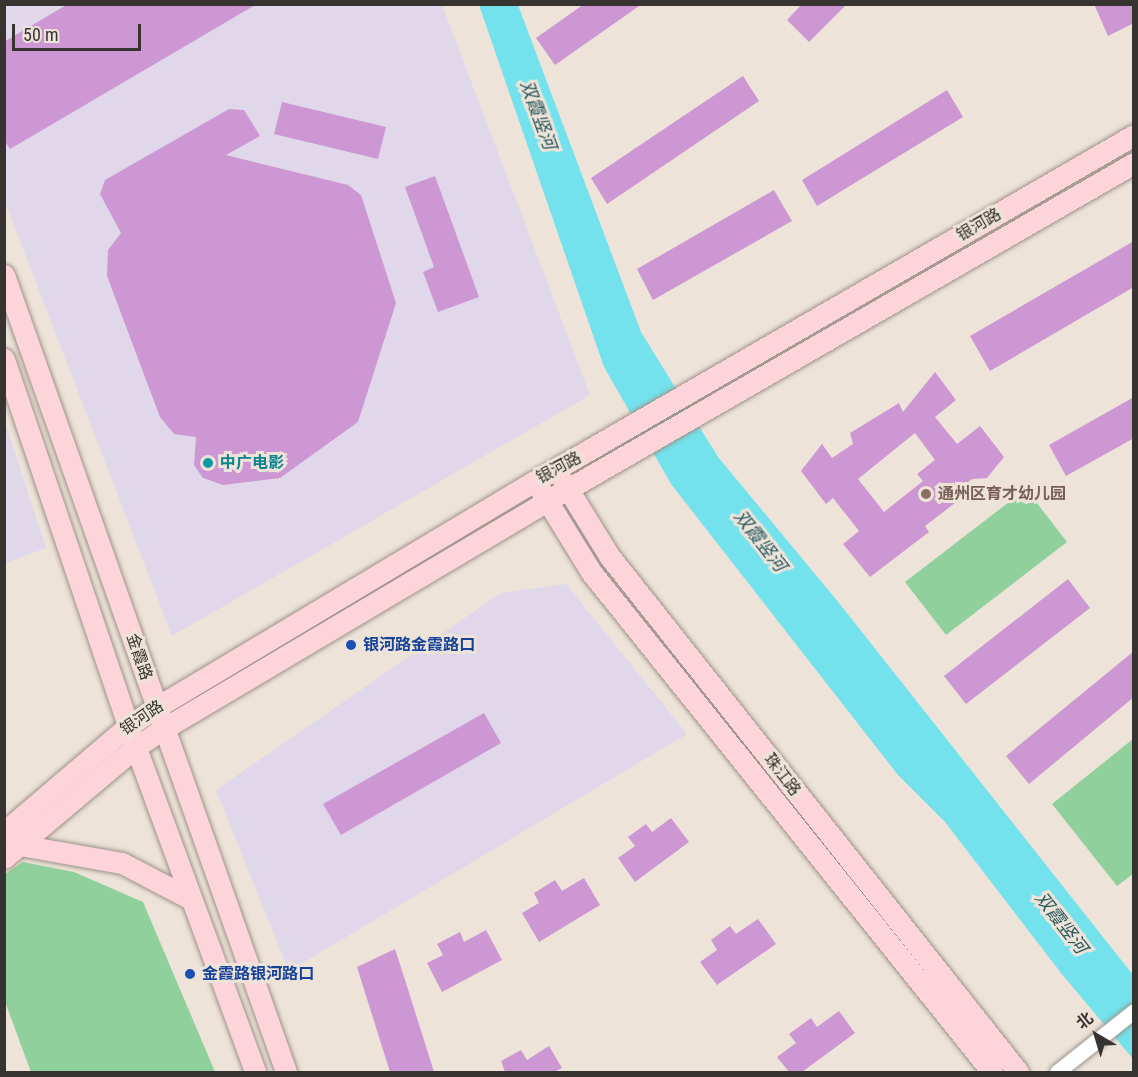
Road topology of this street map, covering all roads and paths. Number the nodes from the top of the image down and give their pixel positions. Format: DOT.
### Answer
graph roads {
  1 [pos="1134,135"];
  2 [pos="1134,164"];
  3 [pos="4,275"];
  4 [pos="4,359"];
  5 [pos="557,471"];
  6 [pos="535,481"];
  7 [pos="569,492"];
  8 [pos="548,501"];
  9 [pos="157,707"];
  10 [pos="128,726"];
  11 [pos="164,729"];
  12 [pos="136,747"];
  13 [pos="10,845"];
  14 [pos="191,899"];
  15 [pos="1134,1011"];
  16 [pos="255,1072"];
  17 [pos="286,1072"];
  18 [pos="992,1072"];
  19 [pos="1018,1072"];
  20 [pos="1057,1072"];
  1 -- 5 [label="main road, 银河路"];
  2 -- 7 [label="main road, 银河路"];
  3 -- 9 [label="main road, 金霞路"];
  4 -- 10 [label="main road, 金霞路"];
  5 -- 6 [label="main road, 银河路"];
  5 -- 7 [label="main road, 珠江路"];
  6 -- 8 [label="main road, 珠江路"];
  6 -- 9 [label="main road, 银河路"];
  7 -- 8 [label="main road, 银河路"];
  7 -- 19 [label="main road, 珠江路"];
  8 -- 11 [label="main road, 银河路"];
  8 -- 18 [label="main road, 珠江路"];
  9 -- 10 [label="main road, 银河路"];
  9 -- 11 [label="main road, 金霞路"];
  10 -- 12 [label="main road, 金霞路"];
  10 -- 13 [label="main road, 银河路"];
  11 -- 12 [label="main road, 银河路"];
  11 -- 17 [label="main road, 金霞路"];
  12 -- 13 [label="main road, 银河路"];
  12 -- 14 [label="main road, 金霞路"];
  13 -- 14 [label="main road"];
  14 -- 16 [label="main road, 金霞路"];
  15 -- 20 [label="street"];
}
